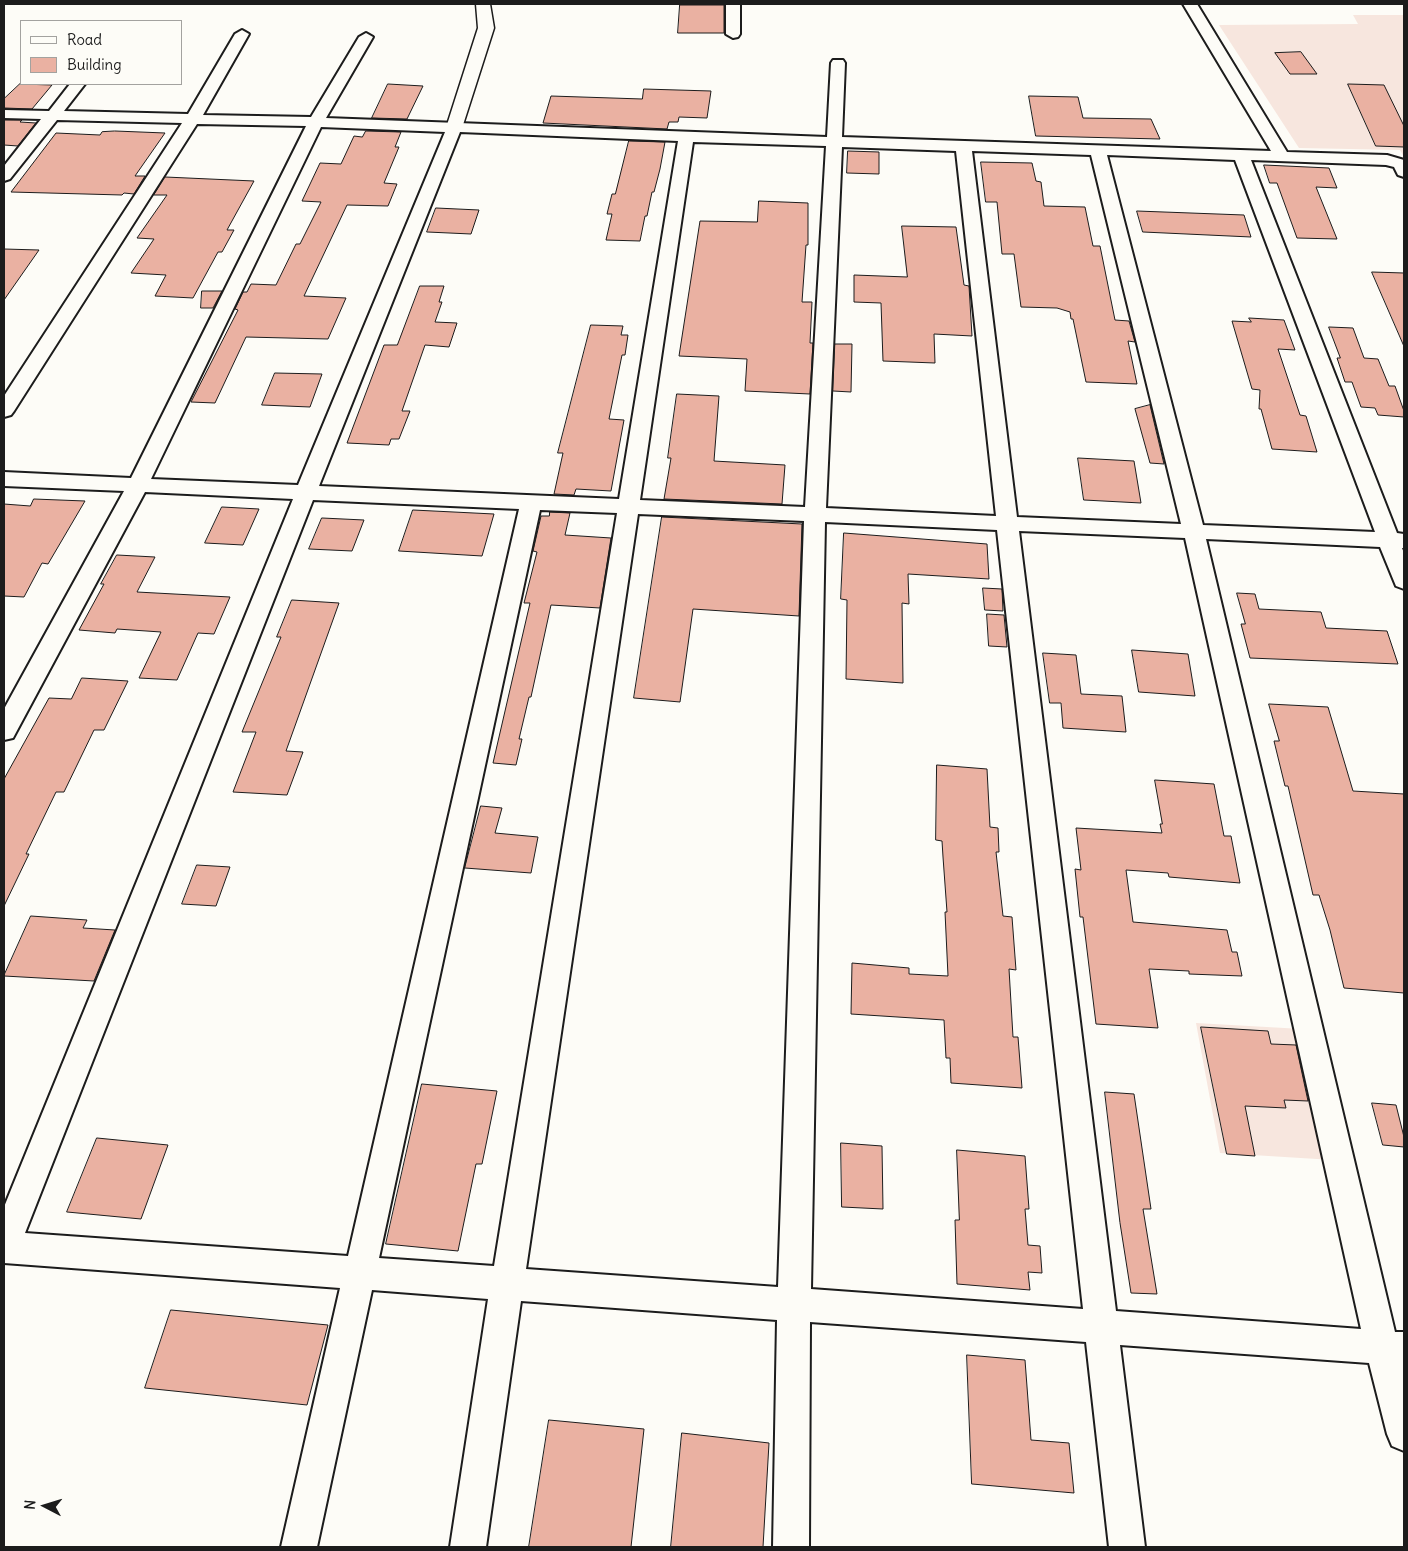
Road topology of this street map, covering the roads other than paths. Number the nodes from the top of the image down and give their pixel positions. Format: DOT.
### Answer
graph roads {
  1 [pos="483,4"];
  2 [pos="733,4"];
  3 [pos="1190,4"];
  4 [pos="242,34"];
  5 [pos="734,34"];
  6 [pos="366,37"];
  7 [pos="838,63"];
  8 [pos="77,85"];
  9 [pos="4,114"];
  10 [pos="52,116"];
  11 [pos="192,120"];
  12 [pos="316,122"];
  13 [pos="454,128"];
  14 [pos="686,137"];
  15 [pos="833,141"];
  16 [pos="963,145"];
  17 [pos="1097,149"];
  18 [pos="1241,154"];
  19 [pos="1281,155"];
  20 [pos="1404,170"];
  21 [pos="4,176"];
  22 [pos="4,411"];
  23 [pos="4,479"];
  24 [pos="138,485"];
  25 [pos="306,492"];
  26 [pos="531,502"];
  27 [pos="628,506"];
  28 [pos="815,515"];
  29 [pos="1008,524"];
  30 [pos="1194,532"];
  31 [pos="1397,541"];
  32 [pos="1404,581"];
  33 [pos="4,731"];
  34 [pos="4,1247"];
  35 [pos="359,1273"];
  36 [pos="507,1284"];
  37 [pos="794,1304"];
  38 [pos="1103,1327"];
  39 [pos="1393,1348"];
  40 [pos="1404,1434"];
  41 [pos="298,1547"];
  42 [pos="468,1547"];
  43 [pos="791,1547"];
  44 [pos="1127,1547"];
  1 -- 13 [label="street"];
  2 -- 5 [label="street"];
  3 -- 19 [label="street"];
  4 -- 11 [label="street"];
  6 -- 12 [label="street"];
  7 -- 15 [label="street"];
  8 -- 10 [label="street"];
  9 -- 10 [label="street"];
  10 -- 11 [label="street"];
  10 -- 21 [label="street"];
  11 -- 12 [label="street"];
  11 -- 22 [label="street"];
  12 -- 13 [label="street"];
  12 -- 24 [label="street"];
  13 -- 14 [label="street"];
  13 -- 25 [label="street"];
  14 -- 15 [label="street"];
  14 -- 27 [label="street"];
  15 -- 16 [label="street"];
  15 -- 28 [label="street"];
  16 -- 17 [label="street"];
  16 -- 29 [label="street"];
  17 -- 18 [label="street"];
  17 -- 30 [label="street"];
  18 -- 19 [label="street"];
  18 -- 31 [label="street"];
  19 -- 20 [label="street"];
  23 -- 24 [label="street"];
  24 -- 25 [label="street"];
  24 -- 33 [label="street"];
  25 -- 26 [label="street"];
  25 -- 34 [label="street"];
  26 -- 27 [label="street"];
  26 -- 35 [label="street"];
  27 -- 28 [label="street"];
  27 -- 36 [label="street"];
  28 -- 29 [label="street"];
  28 -- 37 [label="street"];
  29 -- 30 [label="street"];
  29 -- 38 [label="street"];
  30 -- 31 [label="street"];
  30 -- 39 [label="street"];
  31 -- 32 [label="street"];
  34 -- 35 [label="street"];
  35 -- 36 [label="street"];
  35 -- 41 [label="street"];
  36 -- 37 [label="street"];
  36 -- 42 [label="street"];
  37 -- 38 [label="street"];
  37 -- 43 [label="street"];
  38 -- 39 [label="street"];
  38 -- 44 [label="street"];
  39 -- 40 [label="street"];
}
